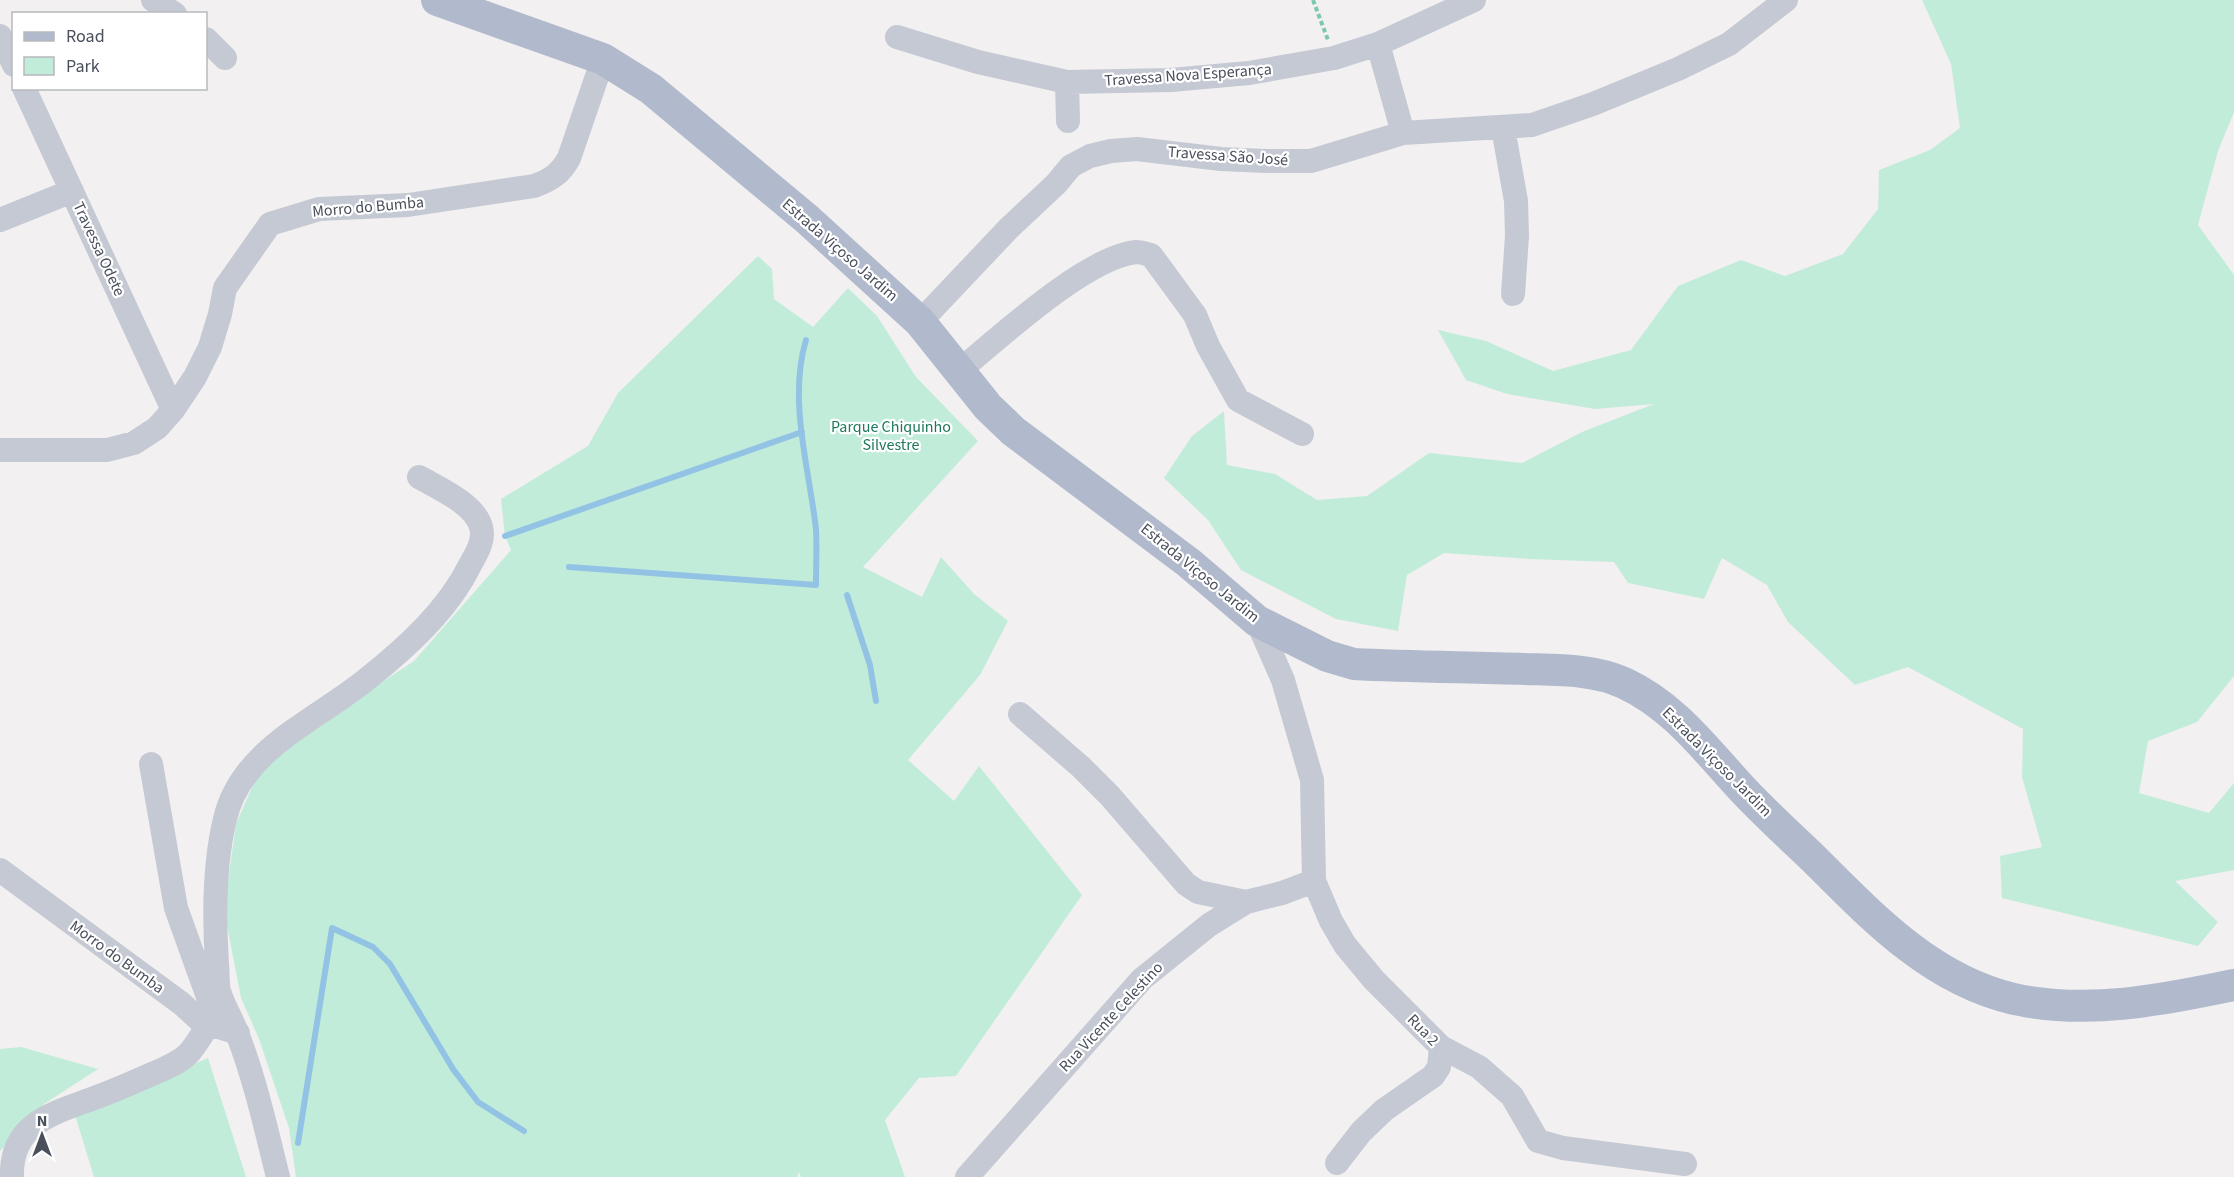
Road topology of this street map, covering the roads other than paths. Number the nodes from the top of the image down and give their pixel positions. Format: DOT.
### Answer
graph roads {
  1 [pos="153,0"];
  2 [pos="437,0"];
  3 [pos="1474,0"];
  4 [pos="1786,0"];
  5 [pos="172,12"];
  6 [pos="0,36"];
  7 [pos="897,37"];
  8 [pos="207,40"];
  9 [pos="1378,44"];
  10 [pos="225,58"];
  11 [pos="603,59"];
  12 [pos="12,61"];
  13 [pos="1067,82"];
  14 [pos="25,90"];
  15 [pos="1068,121"];
  16 [pos="1503,128"];
  17 [pos="1403,133"];
  18 [pos="72,191"];
  19 [pos="0,220"];
  20 [pos="1513,294"];
  21 [pos="920,322"];
  22 [pos="959,372"];
  23 [pos="172,410"];
  24 [pos="1302,434"];
  25 [pos="0,450"];
  26 [pos="419,477"];
  27 [pos="1257,621"];
  28 [pos="1020,714"];
  29 [pos="151,764"];
  30 [pos="0,870"];
  31 [pos="1314,882"];
  32 [pos="1246,902"];
  33 [pos="2234,985"];
  34 [pos="221,1029"];
  35 [pos="1442,1047"];
  36 [pos="1337,1163"];
  37 [pos="1685,1164"];
  38 [pos="12,1177"];
  39 [pos="278,1177"];
  40 [pos="967,1177"];
  1 -- 5 [label="street"];
  2 -- 11 [label="main road, Estrada Viçoso Jardim"];
  3 -- 9 [label="street, Travessa Nova Esperança"];
  4 -- 16 [label="street, Travessa São José"];
  6 -- 12 [label="street"];
  7 -- 13 [label="street, Travessa Nova Esperança"];
  8 -- 10 [label="street"];
  9 -- 13 [label="street, Travessa Nova Esperança"];
  9 -- 17 [label="street"];
  11 -- 21 [label="main road, Estrada Viçoso Jardim"];
  11 -- 23 [label="street, Morro do Bumba"];
  13 -- 15 [label="street"];
  14 -- 18 [label="street, Travessa Odete"];
  16 -- 17 [label="street, Travessa São José"];
  16 -- 20 [label="street"];
  17 -- 21 [label="street, Travessa São José"];
  18 -- 19 [label="street"];
  18 -- 23 [label="street, Travessa Odete"];
  21 -- 22 [label="main road, Estrada Viçoso Jardim"];
  22 -- 24 [label="street"];
  22 -- 27 [label="main road, Estrada Viçoso Jardim"];
  23 -- 25 [label="street, Morro do Bumba"];
  26 -- 34 [label="street"];
  27 -- 31 [label="street"];
  27 -- 33 [label="main road, Estrada Viçoso Jardim"];
  28 -- 32 [label="street"];
  29 -- 34 [label="street"];
  30 -- 34 [label="street, Morro do Bumba"];
  31 -- 32 [label="street, Rua Vicente Celestino"];
  31 -- 35 [label="street, Rua 2"];
  32 -- 40 [label="street, Rua Vicente Celestino"];
  34 -- 38 [label="street"];
  34 -- 39 [label="street"];
  35 -- 36 [label="street, Rua 2"];
  35 -- 37 [label="street"];
}
